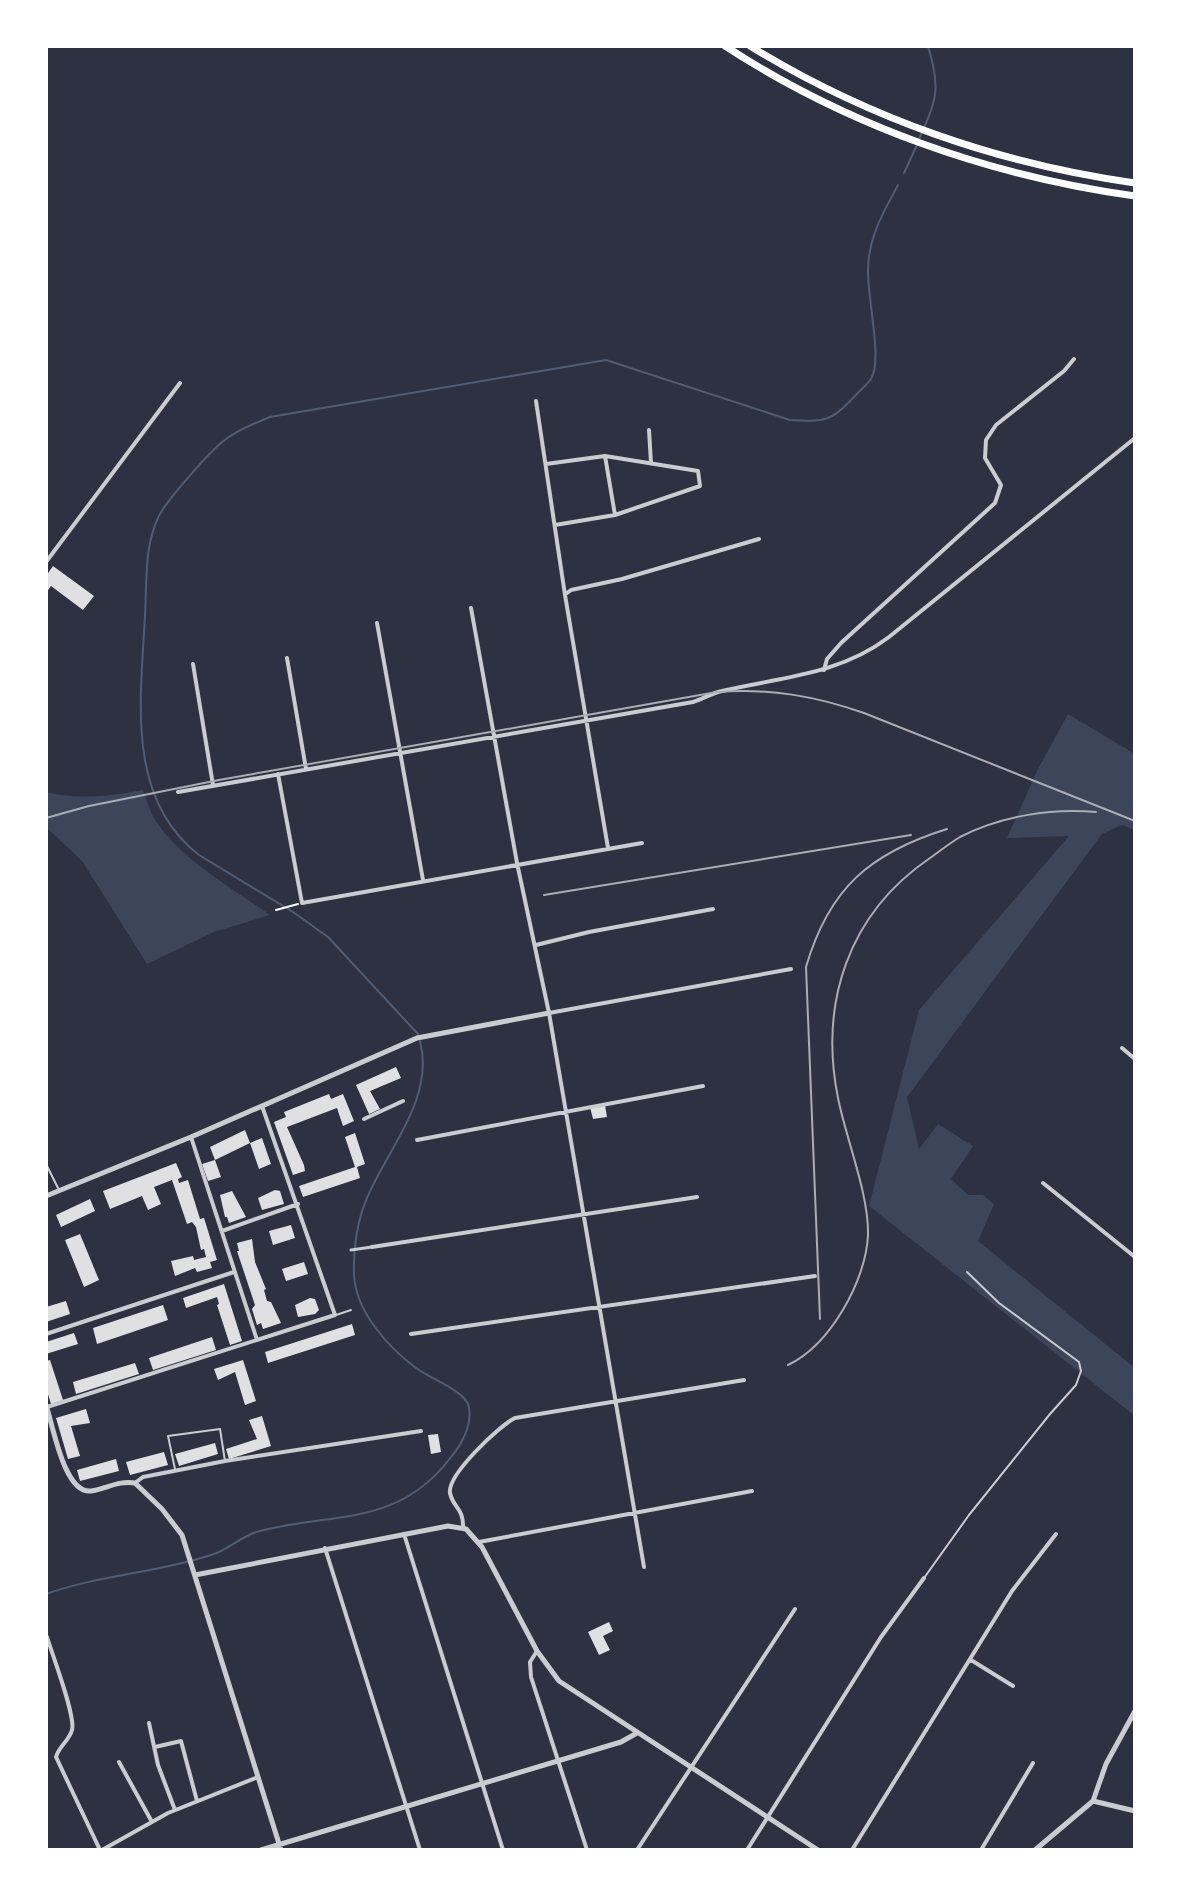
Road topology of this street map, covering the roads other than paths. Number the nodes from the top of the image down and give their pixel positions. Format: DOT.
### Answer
graph roads {
  1 [pos="725,46"];
  2 [pos="750,46"];
  3 [pos="1135,183"];
  4 [pos="1135,196"];
  5 [pos="1074,359"];
  6 [pos="180,383"];
  7 [pos="536,401"];
  8 [pos="649,430"];
  9 [pos="1135,438"];
  10 [pos="605,456"];
  11 [pos="651,463"];
  12 [pos="546,464"];
  13 [pos="615,515"];
  14 [pos="555,525"];
  15 [pos="759,539"];
  16 [pos="46,562"];
  17 [pos="565,595"];
  18 [pos="471,608"];
  19 [pos="377,623"];
  20 [pos="287,658"];
  21 [pos="193,664"];
  22 [pos="824,670"];
  23 [pos="589,721"];
  24 [pos="495,737"];
  25 [pos="401,753"];
  26 [pos="306,769"];
  27 [pos="278,774"];
  28 [pos="213,785"];
  29 [pos="178,792"];
  30 [pos="642,843"];
  31 [pos="608,848"];
  32 [pos="517,863"];
  33 [pos="423,880"];
  34 [pos="713,909"];
  35 [pos="536,945"];
  36 [pos="791,969"];
  37 [pos="549,1013"];
  38 [pos="1122,1048"];
  39 [pos="1135,1059"];
  40 [pos="703,1086"];
  41 [pos="403,1101"];
  42 [pos="262,1106"];
  43 [pos="565,1111"];
  44 [pos="364,1119"];
  45 [pos="191,1137"];
  46 [pos="417,1140"];
  47 [pos="46,1164"];
  48 [pos="1043,1183"];
  49 [pos="59,1191"];
  50 [pos="46,1196"];
  51 [pos="697,1197"];
  52 [pos="298,1204"];
  53 [pos="584,1214"];
  54 [pos="222,1231"];
  55 [pos="372,1247"];
  56 [pos="351,1250"];
  57 [pos="1135,1257"];
  58 [pos="234,1272"];
  59 [pos="967,1272"];
  60 [pos="815,1276"];
  61 [pos="599,1308"];
  62 [pos="351,1310"];
  63 [pos="335,1315"];
  64 [pos="46,1334"];
  65 [pos="411,1334"];
  66 [pos="257,1340"];
  67 [pos="744,1380"];
  68 [pos="616,1403"];
  69 [pos="46,1406"];
  70 [pos="421,1431"];
  71 [pos="225,1461"];
  72 [pos="175,1470"];
  73 [pos="135,1483"];
  74 [pos="752,1491"];
  75 [pos="634,1512"];
  76 [pos="463,1528"];
  77 [pos="404,1534"];
  78 [pos="1056,1534"];
  79 [pos="479,1542"];
  80 [pos="325,1548"];
  81 [pos="644,1567"];
  82 [pos="195,1575"];
  83 [pos="924,1578"];
  84 [pos="795,1609"];
  85 [pos="47,1637"];
  86 [pos="537,1651"];
  87 [pos="971,1660"];
  88 [pos="1013,1686"];
  89 [pos="1135,1711"];
  90 [pos="149,1723"];
  91 [pos="637,1733"];
  92 [pos="154,1747"];
  93 [pos="558,1761"];
  94 [pos="119,1762"];
  95 [pos="1033,1763"];
  96 [pos="691,1769"];
  97 [pos="258,1777"];
  98 [pos="482,1784"];
  99 [pos="197,1801"];
  100 [pos="1093,1801"];
  101 [pos="406,1807"];
  102 [pos="175,1810"];
  103 [pos="1135,1811"];
  104 [pos="768,1818"];
  105 [pos="152,1822"];
  106 [pos="280,1847"];
  107 [pos="101,1850"];
  108 [pos="261,1850"];
  109 [pos="420,1850"];
  110 [pos="503,1850"];
  111 [pos="587,1850"];
  112 [pos="637,1850"];
  113 [pos="747,1850"];
  114 [pos="818,1850"];
  115 [pos="852,1850"];
  116 [pos="981,1850"];
  117 [pos="1035,1850"];
  1 -- 4 [label="highway"];
  2 -- 3 [label="highway"];
  5 -- 22 [label="street"];
  6 -- 16 [label="street"];
  7 -- 12 [label="street"];
  8 -- 11 [label="street"];
  9 -- 22 [label="street"];
  10 -- 11 [label="street"];
  10 -- 12 [label="street"];
  10 -- 13 [label="street"];
  11 -- 13 [label="street"];
  12 -- 14 [label="street"];
  13 -- 14 [label="street"];
  14 -- 17 [label="street"];
  15 -- 17 [label="street"];
  17 -- 23 [label="street"];
  18 -- 24 [label="street"];
  19 -- 25 [label="street"];
  20 -- 26 [label="street"];
  21 -- 28 [label="street"];
  22 -- 23 [label="street"];
  23 -- 24 [label="street"];
  23 -- 31 [label="street"];
  24 -- 25 [label="street"];
  24 -- 32 [label="street"];
  25 -- 26 [label="street"];
  25 -- 33 [label="street"];
  26 -- 27 [label="street"];
  27 -- 28 [label="street"];
  27 -- 33 [label="street"];
  28 -- 29 [label="street"];
  30 -- 31 [label="street"];
  31 -- 32 [label="street"];
  32 -- 33 [label="street"];
  32 -- 35 [label="street"];
  34 -- 35 [label="street"];
  35 -- 37 [label="street"];
  36 -- 37 [label="street"];
  37 -- 42 [label="street"];
  37 -- 43 [label="street"];
  38 -- 39 [label="street"];
  40 -- 43 [label="street"];
  41 -- 44 [label="street"];
  42 -- 45 [label="street"];
  42 -- 52 [label="street"];
  43 -- 46 [label="street"];
  43 -- 53 [label="street"];
  45 -- 49 [label="street"];
  45 -- 54 [label="street"];
  47 -- 49 [label="lane"];
  48 -- 57 [label="street"];
  49 -- 50 [label="street"];
  51 -- 53 [label="street"];
  52 -- 54 [label="street"];
  52 -- 63 [label="street"];
  53 -- 55 [label="street"];
  53 -- 61 [label="street"];
  54 -- 58 [label="street"];
  55 -- 56 [label="street"];
  58 -- 64 [label="street"];
  58 -- 66 [label="street"];
  59 -- 83 [label="lane"];
  60 -- 61 [label="street"];
  61 -- 65 [label="street"];
  61 -- 68 [label="street"];
  62 -- 63 [label="lane"];
  63 -- 66 [label="street"];
  66 -- 69 [label="street"];
  67 -- 68 [label="street"];
  68 -- 75 [label="street"];
  68 -- 76 [label="street"];
  69 -- 73 [label="street"];
  70 -- 71 [label="street"];
  71 -- 72 [label="street"];
  71 -- 72 [label="lane"];
  72 -- 73 [label="street"];
  73 -- 82 [label="street"];
  74 -- 75 [label="street"];
  75 -- 79 [label="street"];
  75 -- 81 [label="street"];
  76 -- 77 [label="street"];
  76 -- 79 [label="street"];
  77 -- 80 [label="street"];
  77 -- 98 [label="street"];
  78 -- 87 [label="street"];
  79 -- 86 [label="street"];
  80 -- 82 [label="street"];
  80 -- 101 [label="street"];
  82 -- 97 [label="street"];
  83 -- 104 [label="street"];
  84 -- 96 [label="street"];
  85 -- 107 [label="street"];
  86 -- 91 [label="street"];
  86 -- 93 [label="street"];
  87 -- 88 [label="street"];
  87 -- 115 [label="street"];
  89 -- 100 [label="street"];
  90 -- 92 [label="street"];
  91 -- 93 [label="street"];
  91 -- 96 [label="street"];
  92 -- 99 [label="street"];
  92 -- 102 [label="street"];
  93 -- 98 [label="street"];
  93 -- 111 [label="street"];
  94 -- 105 [label="street"];
  95 -- 116 [label="street"];
  96 -- 104 [label="street"];
  96 -- 112 [label="street"];
  97 -- 99 [label="street"];
  97 -- 106 [label="street"];
  98 -- 101 [label="street"];
  98 -- 110 [label="street"];
  99 -- 102 [label="street"];
  100 -- 103 [label="street"];
  100 -- 117 [label="street"];
  101 -- 106 [label="street"];
  101 -- 109 [label="street"];
  102 -- 105 [label="street"];
  104 -- 113 [label="street"];
  104 -- 114 [label="street"];
  105 -- 107 [label="street"];
  106 -- 108 [label="street"];
}
